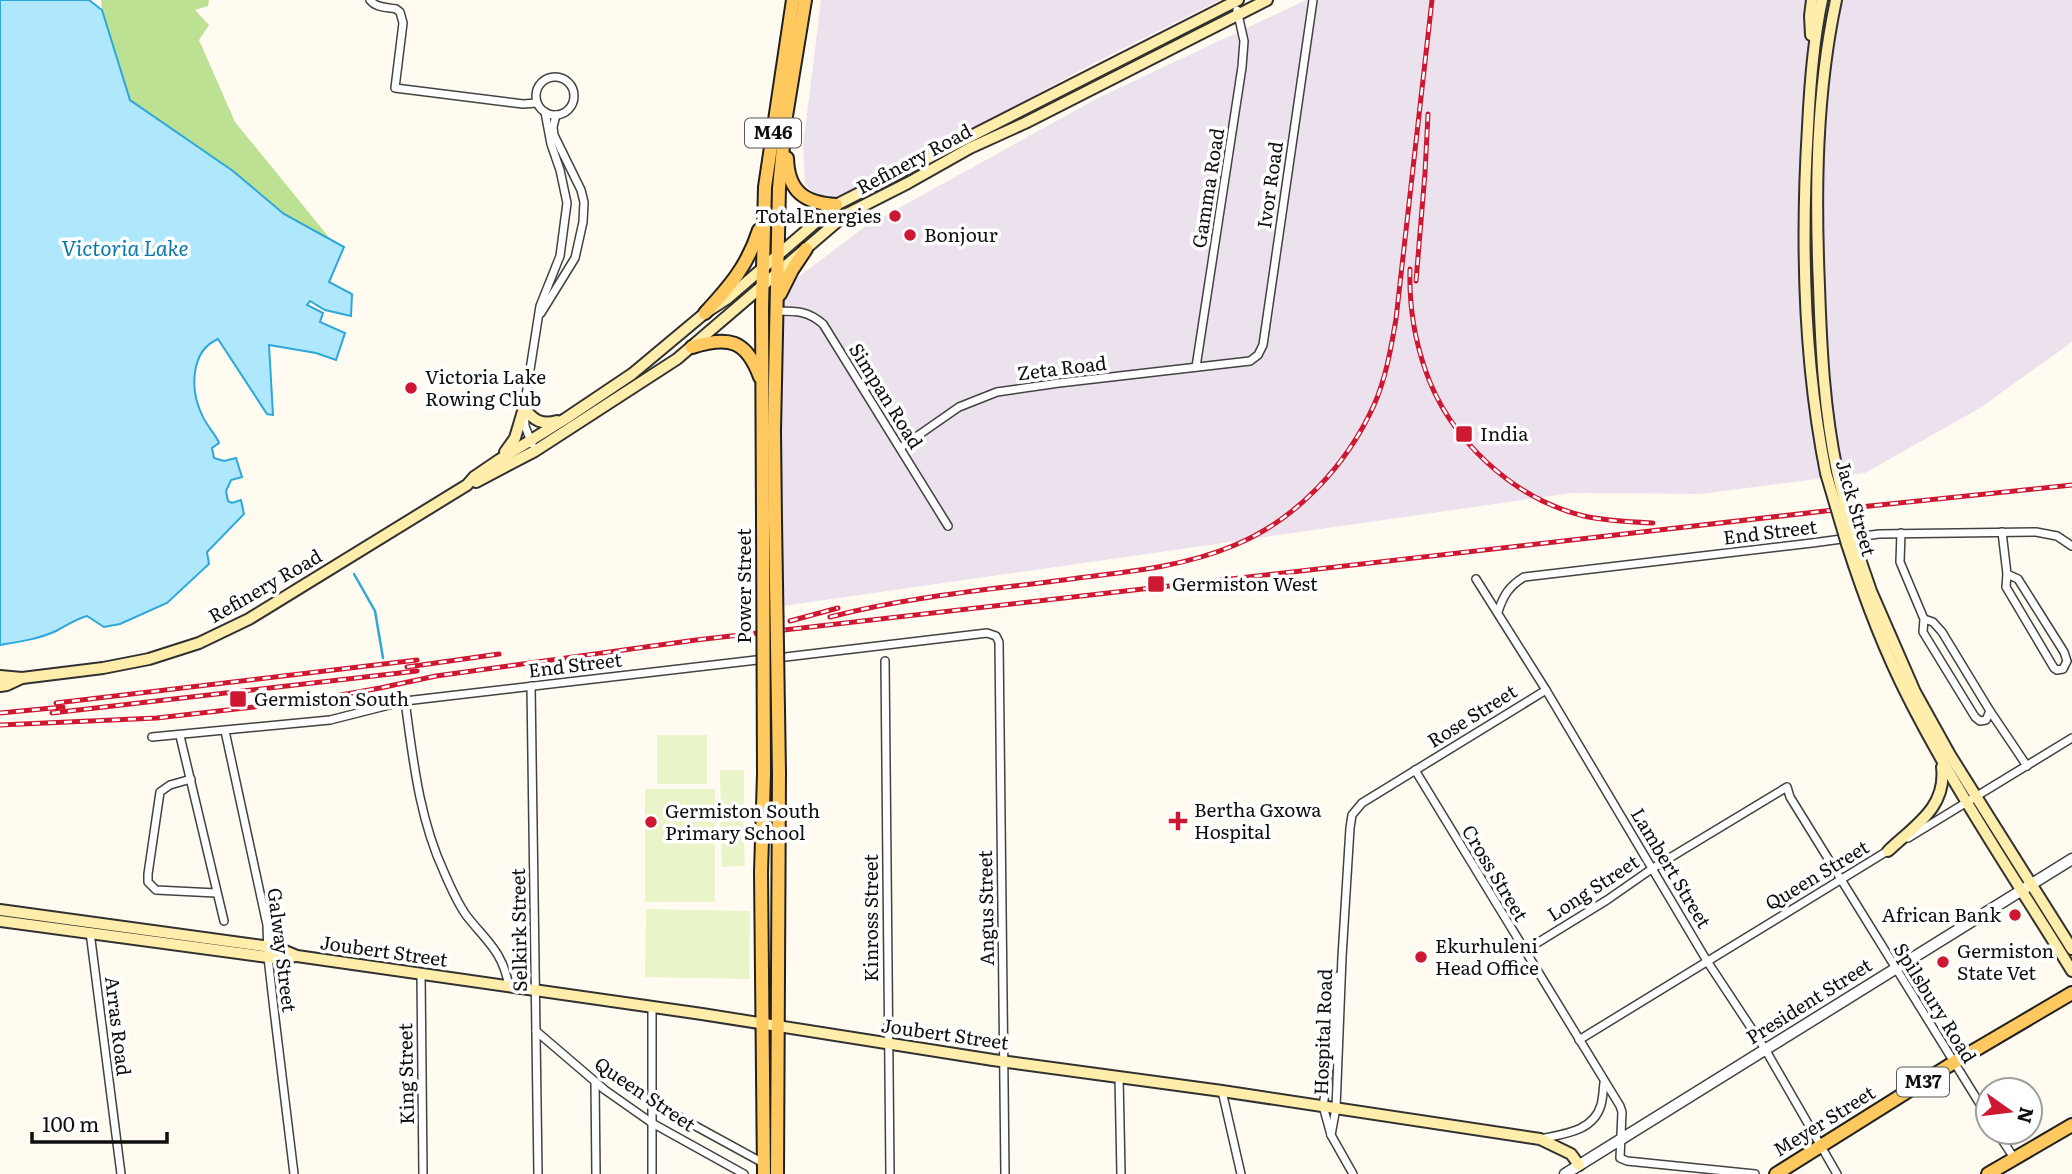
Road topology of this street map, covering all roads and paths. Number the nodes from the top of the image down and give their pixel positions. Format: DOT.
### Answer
graph roads {
  1 [pos="370,0"];
  2 [pos="793,0"];
  3 [pos="805,0"];
  4 [pos="1267,0"];
  5 [pos="1313,0"];
  6 [pos="1812,0"];
  7 [pos="1822,0"];
  8 [pos="1836,0"];
  9 [pos="1236,4"];
  10 [pos="1126,58"];
  11 [pos="1814,58"];
  12 [pos="1131,69"];
  13 [pos="1074,84"];
  14 [pos="1081,94"];
  15 [pos="537,103"];
  16 [pos="545,112"];
  17 [pos="1020,112"];
  18 [pos="556,115"];
  19 [pos="786,116"];
  20 [pos="1025,123"];
  21 [pos="836,205"];
  22 [pos="764,216"];
  23 [pos="563,242"];
  24 [pos="579,244"];
  25 [pos="806,249"];
  26 [pos="778,256"];
  27 [pos="764,267"];
  28 [pos="778,273"];
  29 [pos="764,285"];
  30 [pos="778,307"];
  31 [pos="705,313"];
  32 [pos="538,318"];
  33 [pos="692,347"];
  34 [pos="1242,362"];
  35 [pos="1196,367"];
  36 [pos="762,383"];
  37 [pos="524,408"];
  38 [pos="1820,408"];
  39 [pos="565,419"];
  40 [pos="533,446"];
  41 [pos="900,448"];
  42 [pos="499,460"];
  43 [pos="467,485"];
  44 [pos="769,520"];
  45 [pos="948,526"];
  46 [pos="2002,532"];
  47 [pos="1901,533"];
  48 [pos="1851,543"];
  49 [pos="2069,543"];
  50 [pos="2007,574"];
  51 [pos="1476,579"];
  52 [pos="1498,612"];
  53 [pos="1924,619"];
  54 [pos="999,642"];
  55 [pos="885,661"];
  56 [pos="0,676"];
  57 [pos="22,678"];
  58 [pos="0,686"];
  59 [pos="531,686"];
  60 [pos="1546,690"];
  61 [pos="405,701"];
  62 [pos="1990,711"];
  63 [pos="225,731"];
  64 [pos="180,736"];
  65 [pos="152,737"];
  66 [pos="2072,738"];
  67 [pos="1941,760"];
  68 [pos="2027,766"];
  69 [pos="1415,770"];
  70 [pos="191,779"];
  71 [pos="1784,789"];
  72 [pos="1971,800"];
  73 [pos="1888,851"];
  74 [pos="2072,859"];
  75 [pos="1653,869"];
  76 [pos="1840,880"];
  77 [pos="2026,888"];
  78 [pos="216,893"];
  79 [pos="0,910"];
  80 [pos="0,921"];
  81 [pos="224,921"];
  82 [pos="90,929"];
  83 [pos="2072,950"];
  84 [pos="1524,951"];
  85 [pos="268,952"];
  86 [pos="1342,957"];
  87 [pos="1707,961"];
  88 [pos="1895,968"];
  89 [pos="2072,971"];
  90 [pos="421,974"];
  91 [pos="509,987"];
  92 [pos="536,991"];
  93 [pos="2072,993"];
  94 [pos="652,1008"];
  95 [pos="763,1024"];
  96 [pos="778,1027"];
  97 [pos="536,1031"];
  98 [pos="1579,1040"];
  99 [pos="888,1044"];
  100 [pos="1765,1049"];
  101 [pos="1004,1061"];
  102 [pos="1954,1063"];
  103 [pos="1119,1076"];
  104 [pos="595,1082"];
  105 [pos="1604,1082"];
  106 [pos="1222,1091"];
  107 [pos="1974,1095"];
  108 [pos="652,1100"];
  109 [pos="1323,1107"];
  110 [pos="1336,1108"];
  111 [pos="652,1123"];
  112 [pos="2072,1125"];
  113 [pos="1331,1135"];
  114 [pos="1540,1139"];
  115 [pos="1622,1139"];
  116 [pos="1821,1146"];
  117 [pos="2006,1146"];
  118 [pos="2014,1158"];
  119 [pos="1582,1170"];
  120 [pos="773,1171"];
  121 [pos="121,1174"];
  122 [pos="294,1174"];
  123 [pos="423,1174"];
  124 [pos="538,1174"];
  125 [pos="596,1174"];
  126 [pos="652,1174"];
  127 [pos="744,1174"];
  128 [pos="890,1174"];
  129 [pos="1005,1174"];
  130 [pos="1121,1174"];
  131 [pos="1241,1174"];
  132 [pos="1353,1174"];
  133 [pos="1565,1174"];
  134 [pos="1755,1174"];
  135 [pos="1776,1174"];
  136 [pos="1837,1174"];
  137 [pos="1988,1174"];
  1 -- 15 [label="street"];
  2 -- 22 [label="main road, Power Street / M46"];
  3 -- 19 [label="main road, Power Street / M46"];
  4 -- 9 [label="main road, Refinery Road"];
  5 -- 34 [label="street, Ivor Road"];
  6 -- 11 [label="main road"];
  7 -- 11 [label="main road, Jack Street"];
  8 -- 38 [label="main road, Jack Street"];
  9 -- 10 [label="main road, Refinery Road"];
  9 -- 12 [label="main road, Refinery Road"];
  9 -- 35 [label="street, Gamma Road"];
  10 -- 12 [label="main road"];
  10 -- 13 [label="main road, Refinery Road"];
  11 -- 38 [label="main road, Jack Street"];
  12 -- 14 [label="main road, Refinery Road"];
  13 -- 14 [label="main road"];
  13 -- 17 [label="main road, Refinery Road"];
  14 -- 20 [label="main road, Refinery Road"];
  15 -- 16 [label="street"];
  15 -- 18 [label="street"];
  16 -- 18 [label="street"];
  16 -- 23 [label="street"];
  17 -- 20 [label="main road"];
  17 -- 21 [label="main road, Refinery Road"];
  18 -- 24 [label="street"];
  19 -- 21 [label="main road"];
  19 -- 26 [label="main road, Power Street / M46"];
  20 -- 25 [label="main road, Refinery Road"];
  21 -- 26 [label="main road, Refinery Road"];
  22 -- 27 [label="main road, Power Street / M46"];
  22 -- 31 [label="main road"];
  23 -- 24 [label="street"];
  23 -- 32 [label="street"];
  24 -- 32 [label="street"];
  25 -- 28 [label="main road, Refinery Road"];
  25 -- 30 [label="main road"];
  26 -- 27 [label="main road, Refinery Road"];
  26 -- 28 [label="main road, Power Street / M46"];
  27 -- 29 [label="main road, Power Street / M46"];
  27 -- 31 [label="main road, Refinery Road"];
  28 -- 29 [label="main road, Refinery Road"];
  28 -- 30 [label="main road, Power Street / M46"];
  29 -- 33 [label="main road, Refinery Road"];
  29 -- 36 [label="main road, Power Street / M46"];
  30 -- 41 [label="street, Simpan Road"];
  30 -- 44 [label="main road, Power Street"];
  31 -- 39 [label="main road, Refinery Road"];
  32 -- 37 [label="street"];
  33 -- 36 [label="main road"];
  33 -- 40 [label="main road, Refinery Road"];
  34 -- 35 [label="street, Zeta Road"];
  35 -- 41 [label="street, Zeta Road"];
  36 -- 44 [label="main road, Power Street"];
  37 -- 39 [label="main road"];
  37 -- 40 [label="street"];
  37 -- 42 [label="main road"];
  38 -- 48 [label="main road, Jack Street, bridge"];
  39 -- 40 [label="main road, Refinery Road"];
  40 -- 42 [label="main road, Refinery Road"];
  40 -- 43 [label="main road, Refinery Road"];
  41 -- 45 [label="street, Simpan Road"];
  42 -- 43 [label="main road, Refinery Road"];
  43 -- 57 [label="main road, Refinery Road"];
  44 -- 95 [label="main road, Power Street, bridge"];
  44 -- 96 [label="main road, Power Street, bridge"];
  46 -- 47 [label="street, End Street"];
  46 -- 49 [label="street, End Street"];
  46 -- 50 [label="street"];
  47 -- 52 [label="street, End Street"];
  47 -- 53 [label="street"];
  48 -- 67 [label="main road, Jack Street"];
  48 -- 72 [label="main road, Jack Street"];
  50 -- 50 [label="street"];
  51 -- 52 [label="street, Lambert Street"];
  52 -- 60 [label="street, Lambert Street"];
  53 -- 62 [label="street"];
  53 -- 62 [label="street"];
  54 -- 59 [label="street, End Street"];
  54 -- 101 [label="street, Angus Street"];
  55 -- 99 [label="street, Kinross Street"];
  56 -- 57 [label="main road"];
  57 -- 58 [label="main road"];
  59 -- 61 [label="street, End Street"];
  59 -- 92 [label="street, Selkirk Street"];
  60 -- 69 [label="street, Rose Street"];
  60 -- 75 [label="street, Lambert Street"];
  61 -- 63 [label="street, End Street"];
  61 -- 91 [label="street"];
  62 -- 68 [label="street"];
  63 -- 64 [label="street, End Street"];
  63 -- 85 [label="street, Galway Street"];
  64 -- 65 [label="street, End Street"];
  64 -- 70 [label="street"];
  66 -- 68 [label="street, Queen Street"];
  67 -- 72 [label="main road, Jack Street"];
  67 -- 73 [label="main road"];
  68 -- 72 [label="street, Queen Street"];
  69 -- 84 [label="street, Cross Street"];
  69 -- 86 [label="street, Hospital Road"];
  70 -- 78 [label="street"];
  70 -- 78 [label="street"];
  71 -- 75 [label="street, Long Street"];
  71 -- 76 [label="street, Spilsbury Road"];
  72 -- 73 [label="street, Queen Street"];
  72 -- 77 [label="main road, Jack Street"];
  73 -- 76 [label="street, Queen Street"];
  74 -- 77 [label="street, President Street"];
  75 -- 84 [label="street, Long Street"];
  75 -- 87 [label="street, Lambert Street"];
  76 -- 87 [label="street, Queen Street"];
  76 -- 88 [label="street, Spilsbury Road"];
  77 -- 83 [label="main road, Jack Street"];
  77 -- 88 [label="street, President Street"];
  77 -- 89 [label="main road, Jack Street"];
  78 -- 81 [label="street"];
  79 -- 82 [label="main road, Joubert Street"];
  80 -- 82 [label="main road, Joubert Street"];
  82 -- 85 [label="main road, Joubert Street"];
  82 -- 121 [label="street, Arras Road"];
  84 -- 98 [label="street, Cross Street"];
  85 -- 90 [label="main road, Joubert Street"];
  85 -- 122 [label="street, Galway Street"];
  86 -- 109 [label="street, Hospital Road"];
  86 -- 110 [label="street, Hospital Road"];
  87 -- 98 [label="street, Queen Street"];
  87 -- 100 [label="street, Lambert Street"];
  88 -- 100 [label="street, President Street"];
  88 -- 102 [label="street, Spilsbury Road"];
  90 -- 91 [label="main road, Joubert Street"];
  90 -- 123 [label="street, King Street"];
  91 -- 92 [label="main road, Joubert Street"];
  92 -- 94 [label="main road, Joubert Street"];
  92 -- 97 [label="street, Selkirk Street"];
  93 -- 102 [label="main road, Meyer Street / M37"];
  94 -- 95 [label="main road, Joubert Street"];
  94 -- 108 [label="street"];
  95 -- 96 [label="main road, Joubert Street"];
  95 -- 120 [label="main road, Power Street"];
  96 -- 99 [label="main road, Joubert Street"];
  96 -- 120 [label="main road, Power Street"];
  97 -- 104 [label="street, Queen Street"];
  97 -- 124 [label="street, Selkirk Street"];
  98 -- 105 [label="street, Cross Street"];
  99 -- 101 [label="main road, Joubert Street"];
  99 -- 128 [label="street, Kinross Street"];
  100 -- 115 [label="street, President Street"];
  100 -- 116 [label="street, Lambert Street"];
  101 -- 103 [label="main road, Joubert Street"];
  101 -- 129 [label="street, Angus Street"];
  102 -- 107 [label="street, Spilsbury Road"];
  102 -- 116 [label="main road, Meyer Street / M37"];
  103 -- 106 [label="main road, Joubert Street"];
  103 -- 130 [label="street"];
  104 -- 111 [label="street, Queen Street"];
  104 -- 125 [label="street"];
  105 -- 114 [label="street"];
  105 -- 115 [label="street, Cross Street"];
  106 -- 109 [label="main road, Joubert Street"];
  106 -- 131 [label="street"];
  108 -- 111 [label="street"];
  108 -- 120 [label="street, Queen Street"];
  109 -- 110 [label="main road, Joubert Street"];
  109 -- 113 [label="street"];
  110 -- 113 [label="street, Hospital Road"];
  110 -- 114 [label="main road, Joubert Street"];
  111 -- 126 [label="street"];
  111 -- 127 [label="street, Queen Street"];
  112 -- 118 [label="main road"];
  113 -- 132 [label="street"];
  114 -- 119 [label="main road, Joubert Street"];
  115 -- 119 [label="street, President Street"];
  115 -- 134 [label="street"];
  116 -- 135 [label="main road, Meyer Street / M37"];
  116 -- 136 [label="street, Lambert Street"];
  117 -- 118 [label="street"];
  118 -- 137 [label="main road"];
  119 -- 133 [label="street, President Street"];
}
